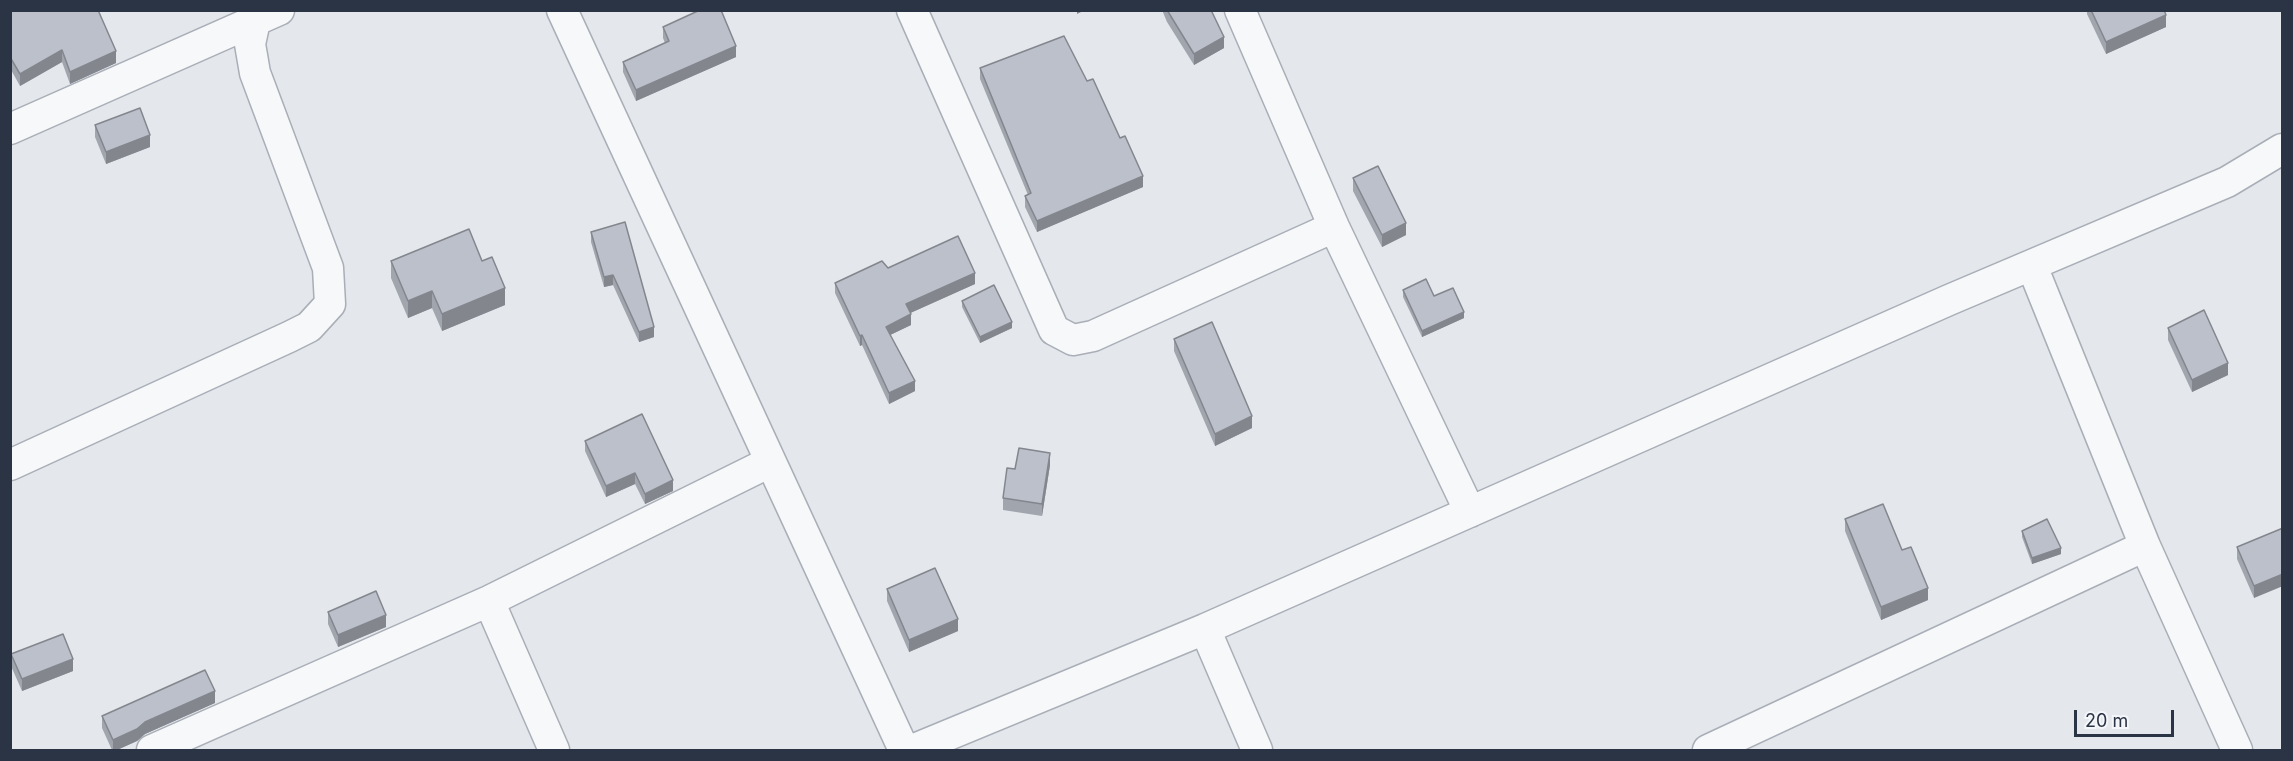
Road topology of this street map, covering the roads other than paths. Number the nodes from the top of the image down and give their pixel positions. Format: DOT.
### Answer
graph roads {
  1 [pos="562,10"];
  2 [pos="912,10"];
  3 [pos="1240,10"];
  4 [pos="267,16"];
  5 [pos="10,129"];
  6 [pos="2283,149"];
  7 [pos="1334,227"];
  8 [pos="2032,266"];
  9 [pos="770,462"];
  10 [pos="10,465"];
  11 [pos="1470,512"];
  12 [pos="2145,546"];
  13 [pos="489,601"];
  14 [pos="1204,629"];
  15 [pos="152,750"];
  16 [pos="554,750"];
  17 [pos="904,750"];
  18 [pos="912,750"];
  19 [pos="1257,750"];
  20 [pos="1708,750"];
  21 [pos="2237,750"];
  1 -- 9 [label="street"];
  2 -- 7 [label="street"];
  3 -- 7 [label="street"];
  4 -- 5 [label="street"];
  4 -- 10 [label="street"];
  6 -- 8 [label="street"];
  7 -- 11 [label="street"];
  8 -- 11 [label="street"];
  8 -- 12 [label="street"];
  9 -- 13 [label="street"];
  9 -- 17 [label="street"];
  11 -- 14 [label="street"];
  12 -- 20 [label="street"];
  12 -- 21 [label="street"];
  13 -- 15 [label="street"];
  13 -- 16 [label="street"];
  14 -- 18 [label="street"];
  14 -- 19 [label="street"];
}
